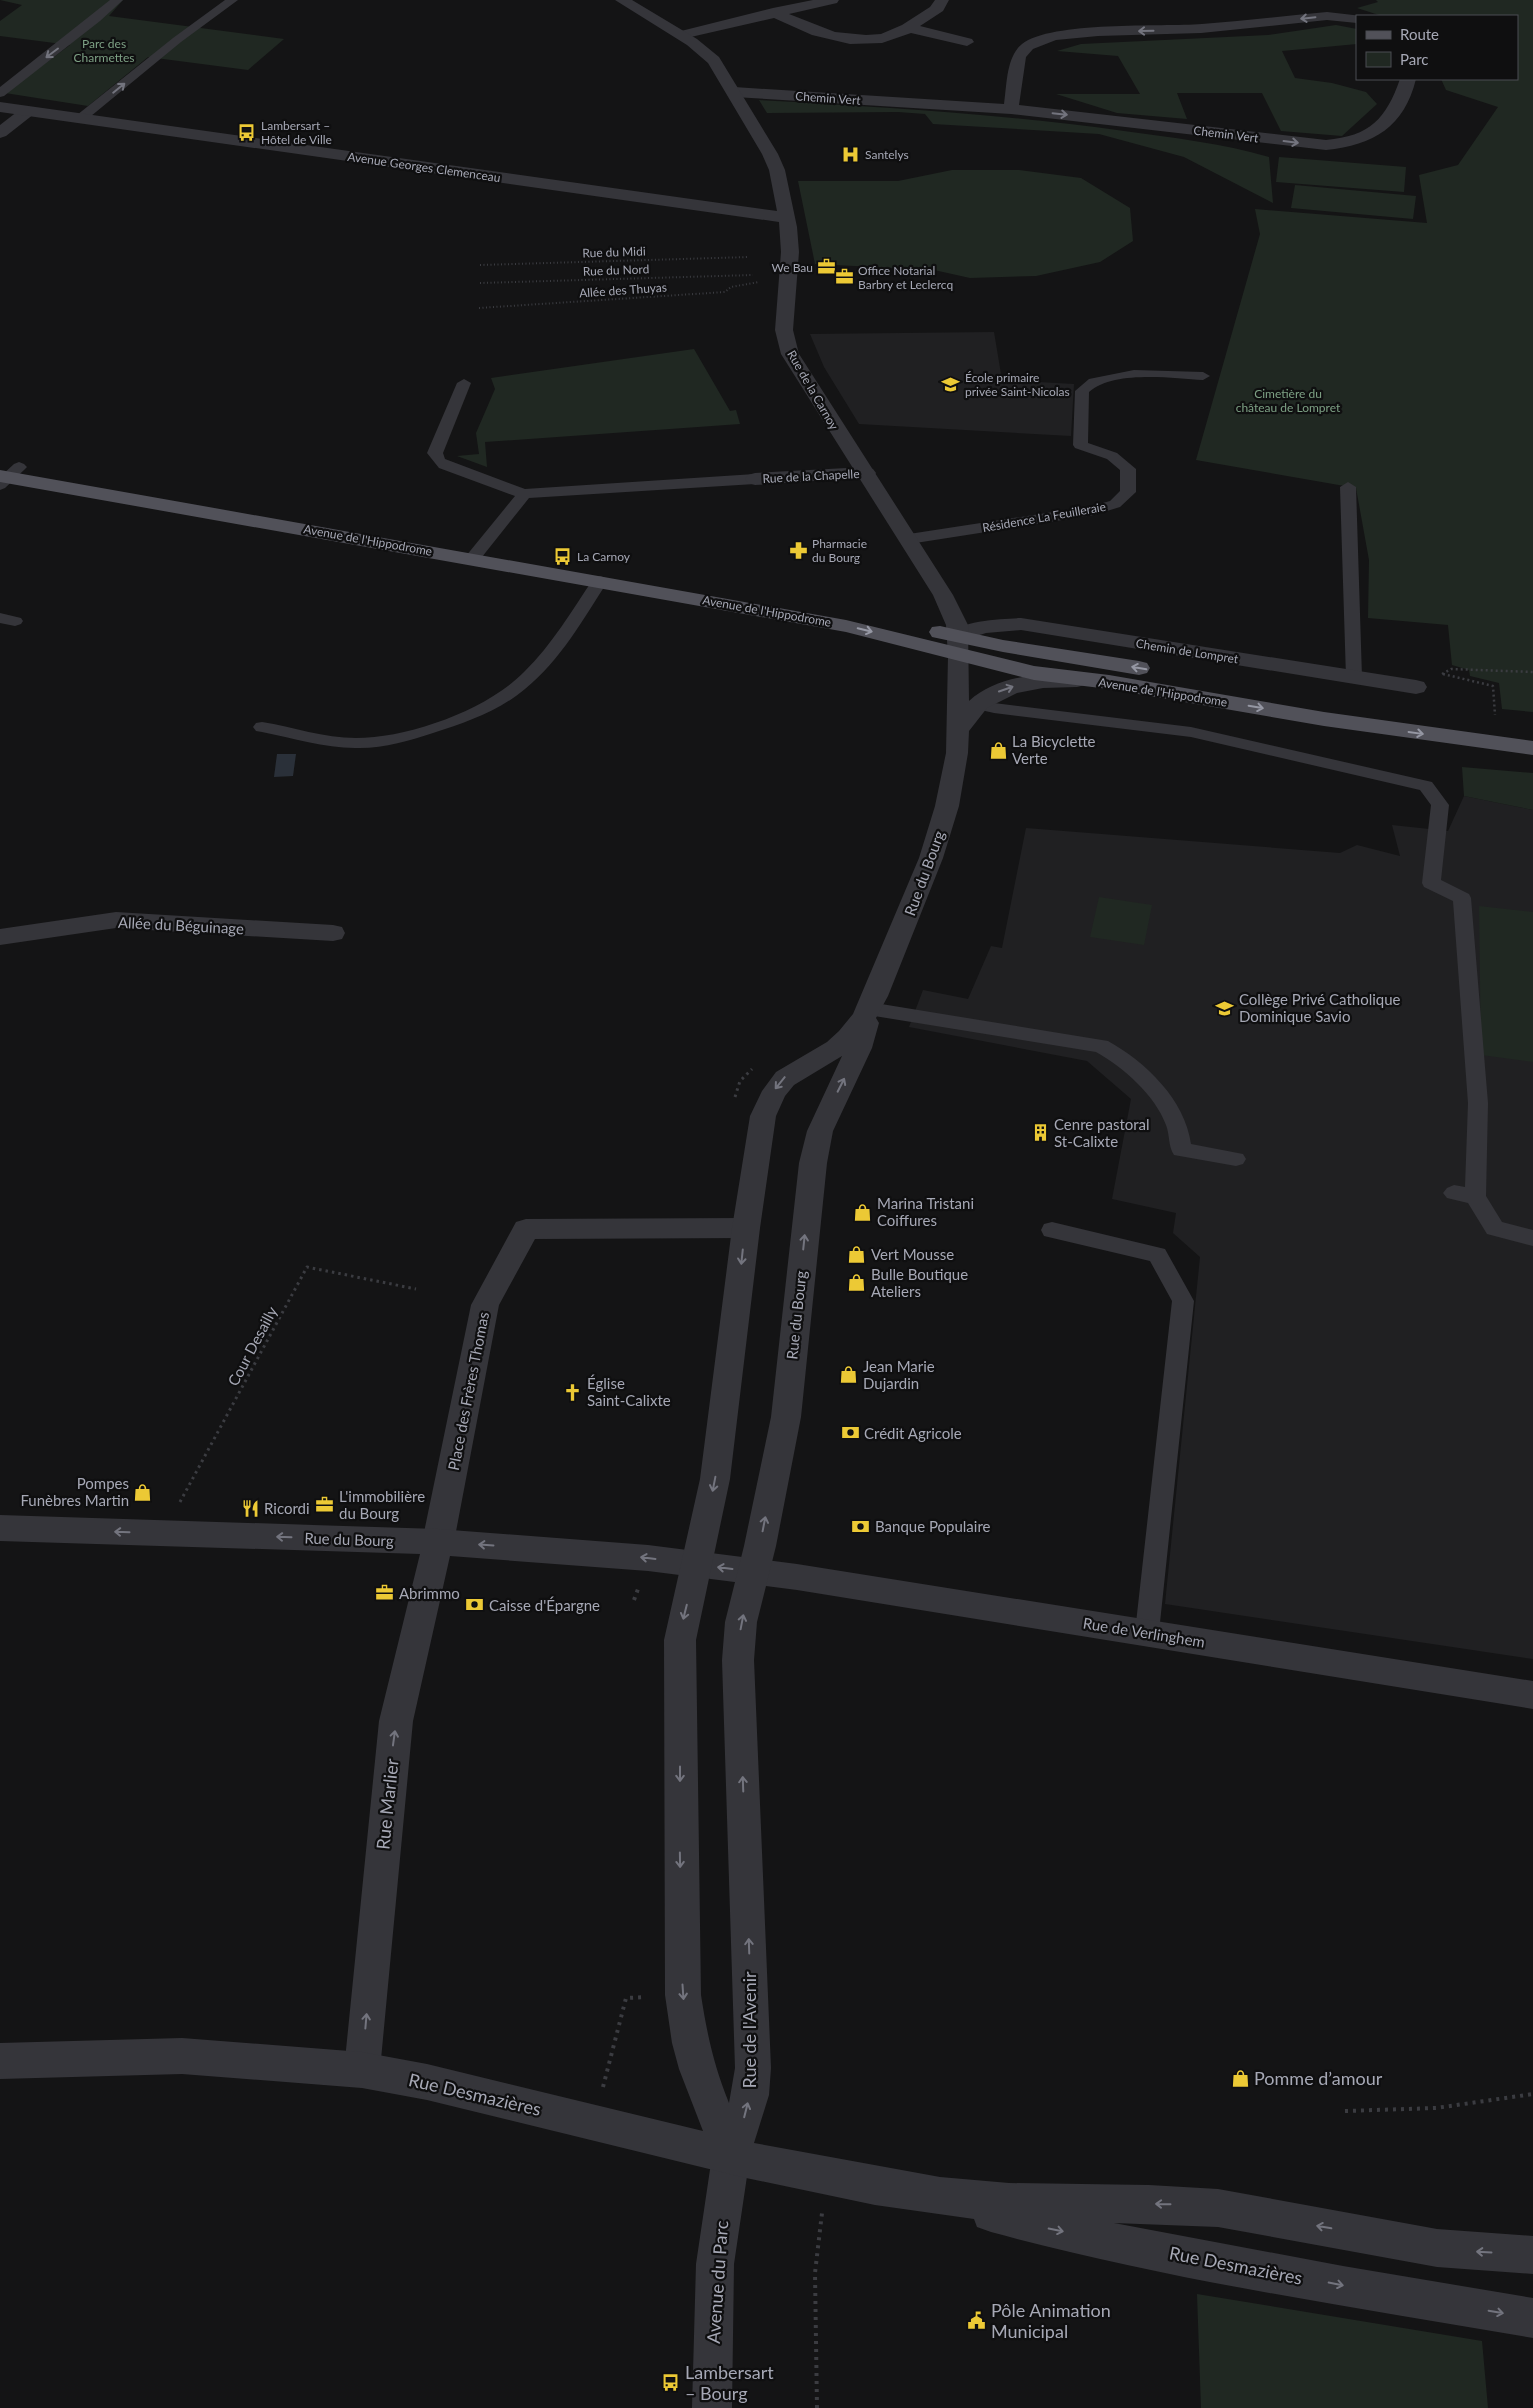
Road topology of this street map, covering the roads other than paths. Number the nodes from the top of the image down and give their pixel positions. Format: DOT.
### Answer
graph roads {
  1 [pos="117,0"];
  2 [pos="232,0"];
  3 [pos="622,0"];
  4 [pos="832,0"];
  5 [pos="942,0"];
  6 [pos="773,12"];
  7 [pos="1356,19"];
  8 [pos="908,28"];
  9 [pos="682,35"];
  10 [pos="967,42"];
  11 [pos="1408,80"];
  12 [pos="734,92"];
  13 [pos="0,93"];
  14 [pos="0,107"];
  15 [pos="1011,109"];
  16 [pos="28,111"];
  17 [pos="81,118"];
  18 [pos="0,133"];
  19 [pos="788,218"];
  20 [pos="1203,376"];
  21 [pos="464,384"];
  22 [pos="866,473"];
  23 [pos="5,474"];
  24 [pos="755,479"];
  25 [pos="1348,486"];
  26 [pos="524,494"];
  27 [pos="909,539"];
  28 [pos="476,553"];
  29 [pos="600,581"];
  30 [pos="959,646"];
  31 [pos="1354,677"];
  32 [pos="1087,680"];
  33 [pos="1416,687"];
  34 [pos="978,704"];
  35 [pos="262,727"];
  36 [pos="1533,729"];
  37 [pos="958,731"];
  38 [pos="1533,748"];
  39 [pos="333,933"];
  40 [pos="0,937"];
  41 [pos="869,1009"];
  42 [pos="1236,1159"];
  43 [pos="1454,1193"];
  44 [pos="1475,1196"];
  45 [pos="746,1228"];
  46 [pos="1052,1230"];
  47 [pos="1533,1238"];
  48 [pos="0,1528"];
  49 [pos="438,1542"];
  50 [pos="697,1564"];
  51 [pos="754,1571"];
  52 [pos="1147,1632"];
  53 [pos="1533,1695"];
  54 [pos="0,2061"];
  55 [pos="362,2070"];
  56 [pos="731,2156"];
  57 [pos="942,2197"];
  58 [pos="1533,2255"];
  59 [pos="1533,2318"];
  60 [pos="712,2408"];
  1 -- 13 [label="lane, one-way"];
  17 -- 2 [label="lane, one-way"];
  3 -- 9 [label="street, Rue de la Carnoy"];
  4 -- 6 [label="street"];
  5 -- 8 [label="street"];
  6 -- 8 [label="street"];
  6 -- 9 [label="street"];
  7 -- 15 [label="street, one-way"];
  8 -- 10 [label="street"];
  9 -- 12 [label="street, Rue de la Carnoy"];
  15 -- 11 [label="street, Chemin Vert, one-way"];
  12 -- 15 [label="street, Chemin Vert"];
  12 -- 19 [label="street, Rue de la Carnoy"];
  14 -- 16 [label="street, Avenue Georges Clemenceau"];
  16 -- 17 [label="street, Avenue Georges Clemenceau"];
  16 -- 18 [label="street"];
  17 -- 19 [label="street, Avenue Georges Clemenceau"];
  19 -- 22 [label="street, Rue de la Carnoy"];
  20 -- 27 [label="lane, Résidence La Feuilleraie"];
  21 -- 26 [label="lane"];
  22 -- 24 [label="street, Rue de la Chapelle"];
  22 -- 27 [label="street, Rue de la Carnoy"];
  23 -- 28 [label="main road, Avenue de l'Hippodrome"];
  24 -- 26 [label="lane"];
  25 -- 31 [label="lane"];
  26 -- 28 [label="lane"];
  27 -- 30 [label="street, Rue de la Carnoy"];
  28 -- 29 [label="main road, Avenue de l'Hippodrome"];
  28 -- 30 [label="main road, Avenue de l'Hippodrome"];
  29 -- 30 [label="main road, Avenue de l'Hippodrome, one-way"];
  29 -- 35 [label="lane"];
  30 -- 31 [label="street, Chemin de Lompret"];
  30 -- 32 [label="main road, Avenue de l'Hippodrome"];
  36 -- 30 [label="main road, Avenue de l'Hippodrome, one-way"];
  30 -- 37 [label="street, Rue du Bourg"];
  31 -- 33 [label="street, Chemin de Lompret"];
  34 -- 32 [label="street, Rue du Bourg, one-way"];
  32 -- 38 [label="main road, Avenue de l'Hippodrome, one-way"];
  34 -- 37 [label="street, Rue du Bourg"];
  34 -- 44 [label="lane"];
  37 -- 41 [label="street, Rue du Bourg"];
  39 -- 40 [label="street, Allée du Béguinage"];
  41 -- 42 [label="lane"];
  41 -- 45 [label="street, Rue du Bourg, one-way"];
  51 -- 41 [label="street, Rue du Bourg, one-way"];
  43 -- 44 [label="lane"];
  44 -- 47 [label="lane"];
  45 -- 49 [label="street, Place des Frères Thomas"];
  45 -- 50 [label="street, Rue du Bourg, one-way"];
  46 -- 52 [label="lane"];
  49 -- 48 [label="street, Rue du Bourg, one-way"];
  50 -- 49 [label="street, Rue du Bourg, one-way"];
  55 -- 49 [label="street, Rue Marlier, one-way"];
  51 -- 50 [label="street, Rue du Bourg, one-way"];
  50 -- 56 [label="street, one-way"];
  51 -- 52 [label="street, Rue de Verlinghem"];
  56 -- 51 [label="street, Rue de l'Avenir, one-way"];
  52 -- 53 [label="street, Rue de Verlinghem"];
  54 -- 55 [label="street, Rue Desmazières"];
  55 -- 56 [label="street, Rue Desmazières"];
  56 -- 57 [label="street, Rue Desmazières"];
  56 -- 60 [label="street, Avenue du Parc"];
  58 -- 57 [label="street, Rue Desmazières, one-way"];
  57 -- 59 [label="street, Rue Desmazières, one-way"];
}
